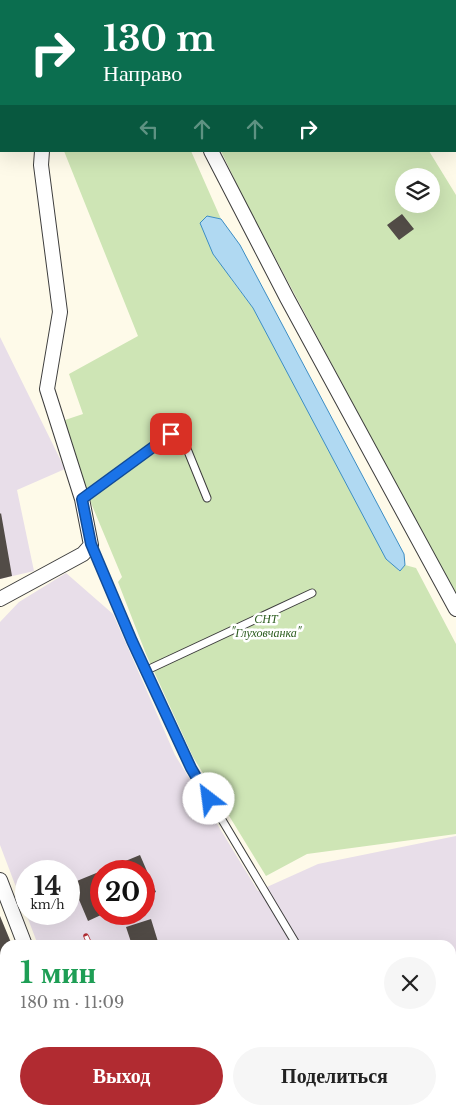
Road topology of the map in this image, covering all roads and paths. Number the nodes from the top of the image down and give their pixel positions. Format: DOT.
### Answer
graph roads {
  1 [pos="42,152"];
  2 [pos="212,152"];
  3 [pos="206,498"];
  4 [pos="82,499"];
  5 [pos="91,544"];
  6 [pos="312,593"];
  7 [pos="0,599"];
  8 [pos="456,609"];
  9 [pos="145,671"];
  10 [pos="0,880"];
  11 [pos="23,940"];
  12 [pos="294,940"];
  1 -- 4 [label="street"];
  2 -- 8 [label="street"];
  3 -- 4 [label="lane"];
  4 -- 5 [label="street"];
  5 -- 7 [label="street"];
  5 -- 9 [label="lane"];
  6 -- 9 [label="lane"];
  9 -- 12 [label="lane"];
  10 -- 11 [label="street"];
}
